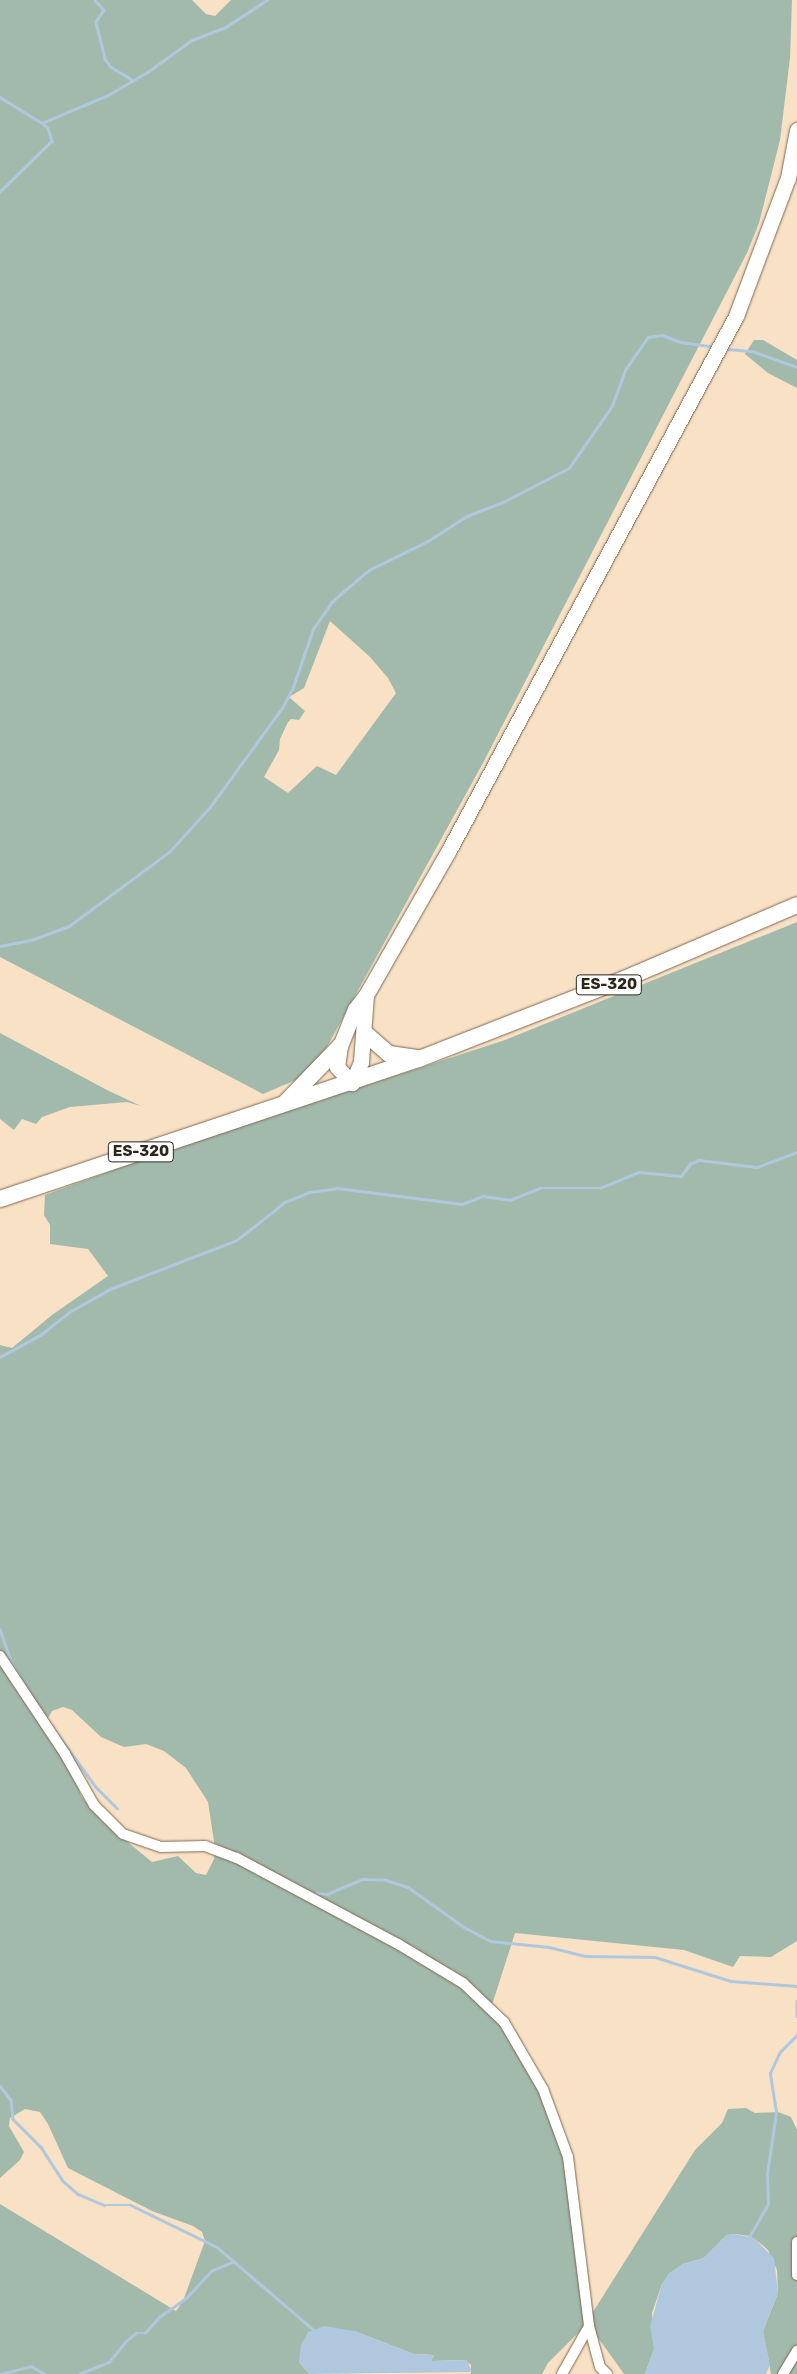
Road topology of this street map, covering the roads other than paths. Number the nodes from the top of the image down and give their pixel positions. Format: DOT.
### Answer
graph roads {
  1 [pos="797,130"];
  2 [pos="797,905"];
  3 [pos="366,995"];
  4 [pos="366,1034"];
  5 [pos="340,1046"];
  6 [pos="419,1059"];
  7 [pos="352,1083"];
  8 [pos="282,1106"];
  9 [pos="0,1199"];
  10 [pos="0,1656"];
  11 [pos="797,2242"];
  12 [pos="797,2275"];
  13 [pos="589,2326"];
  14 [pos="797,2351"];
  15 [pos="562,2374"];
  16 [pos="607,2374"];
  17 [pos="782,2374"];
  1 -- 3 [label="street"];
  2 -- 6 [label="main road, ES-320"];
  3 -- 4 [label="street"];
  3 -- 5 [label="street"];
  4 -- 6 [label="main road"];
  4 -- 7 [label="street"];
  5 -- 7 [label="street"];
  5 -- 8 [label="main road"];
  6 -- 7 [label="main road, ES-320"];
  7 -- 8 [label="main road, ES-320"];
  8 -- 9 [label="main road, ES-320"];
  10 -- 13 [label="street"];
  11 -- 12 [label="street"];
  13 -- 15 [label="street"];
  13 -- 16 [label="street"];
  14 -- 17 [label="street"];
}
